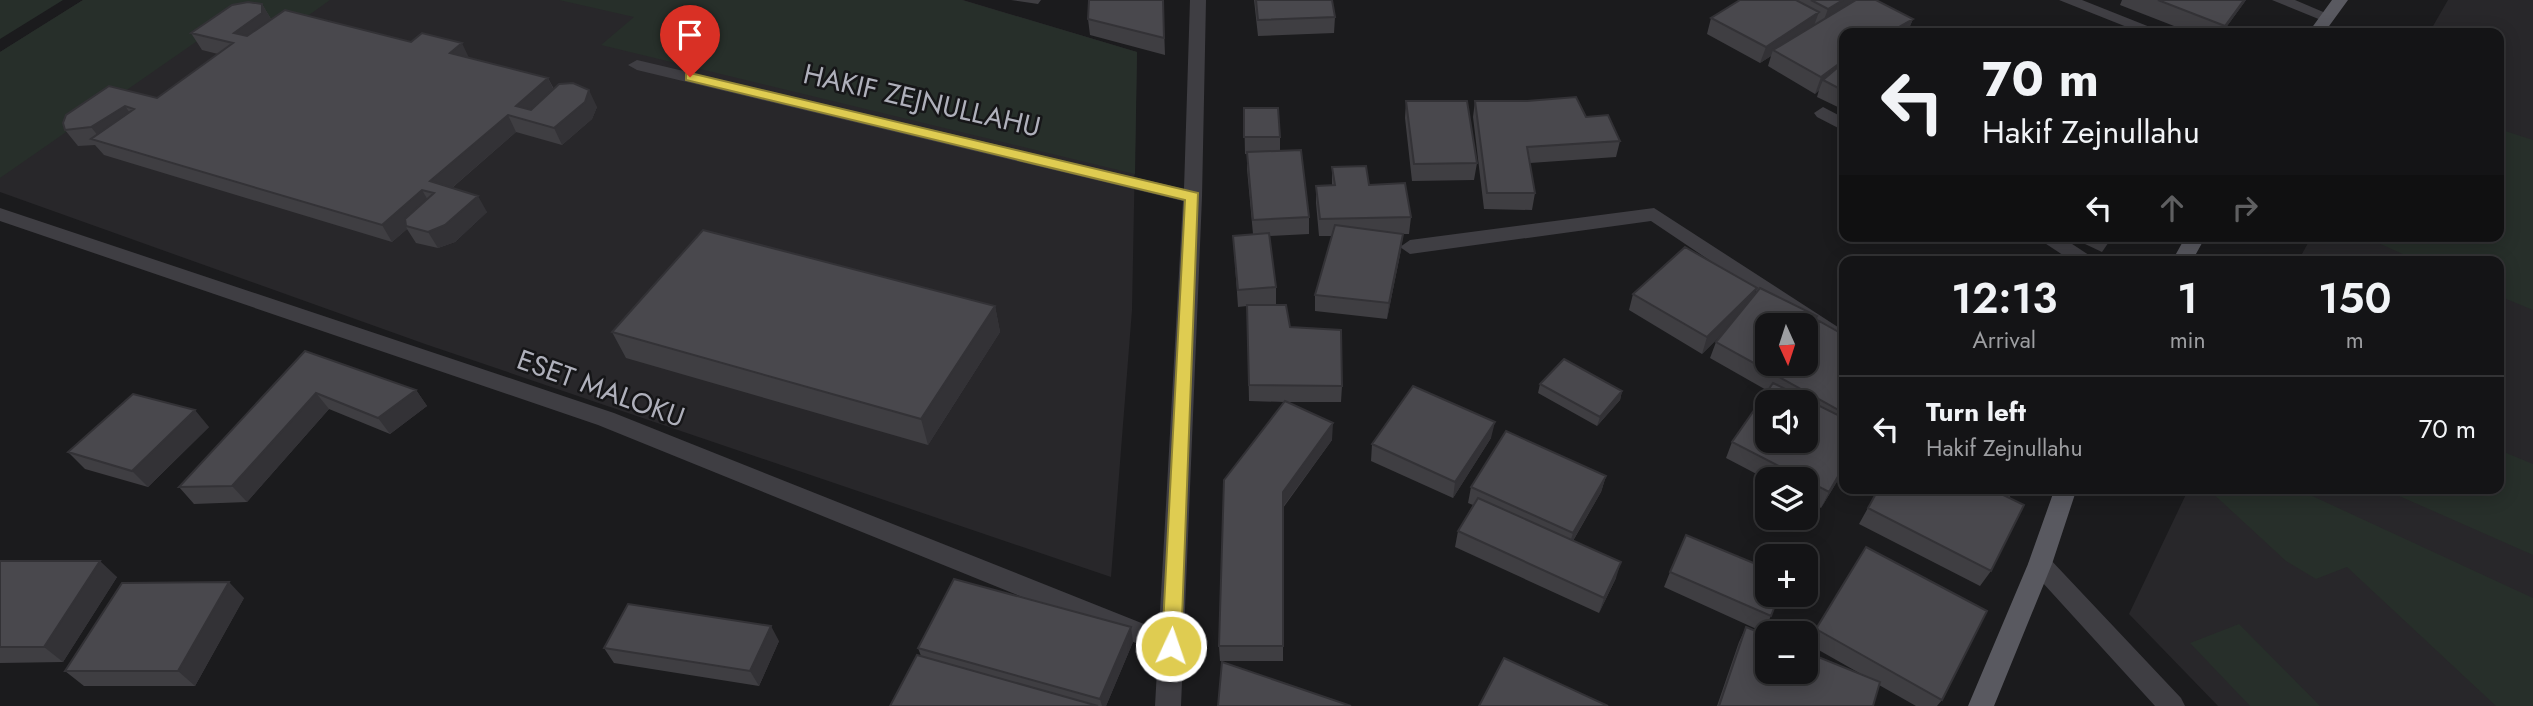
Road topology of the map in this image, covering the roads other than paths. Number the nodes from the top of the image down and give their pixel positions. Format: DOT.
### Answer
graph roads {
  1 [pos="1198,0"];
  2 [pos="2067,0"];
  3 [pos="2280,0"];
  4 [pos="2340,0"];
  5 [pos="2327,17"];
  6 [pos="2143,28"];
  7 [pos="2319,28"];
  8 [pos="637,65"];
  9 [pos="1823,113"];
  10 [pos="1839,122"];
  11 [pos="1193,197"];
  12 [pos="0,214"];
  13 [pos="2055,242"];
  14 [pos="1410,247"];
  15 [pos="2079,256"];
  16 [pos="1839,338"];
  17 [pos="2064,494"];
  18 [pos="2040,564"];
  19 [pos="1171,646"];
  20 [pos="1168,706"];
  21 [pos="1981,706"];
  22 [pos="2172,706"];
  1 -- 11 [label="street"];
  2 -- 6 [label="street"];
  3 -- 5 [label="street"];
  4 -- 5 [label="main road"];
  5 -- 7 [label="main road"];
  8 -- 11 [label="street, HAKIF ZEJNULLAHU"];
  9 -- 10 [label="street"];
  11 -- 19 [label="street"];
  12 -- 19 [label="street, ESET MALOKU"];
  13 -- 15 [label="street"];
  14 -- 16 [label="street"];
  17 -- 18 [label="main road"];
  18 -- 21 [label="main road"];
  18 -- 22 [label="street"];
  19 -- 20 [label="street"];
}
